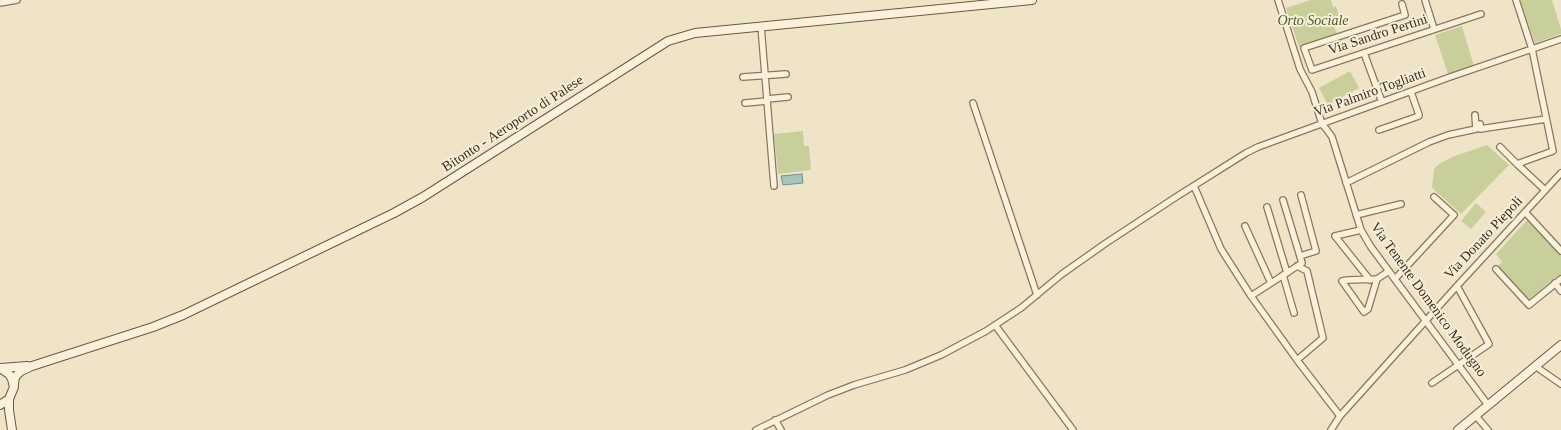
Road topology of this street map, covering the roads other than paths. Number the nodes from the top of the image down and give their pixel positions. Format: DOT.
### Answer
graph roads {
  1 [pos="18,0"];
  2 [pos="1032,0"];
  3 [pos="1278,0"];
  4 [pos="1425,0"];
  5 [pos="1516,0"];
  6 [pos="0,3"];
  7 [pos="1402,4"];
  8 [pos="1481,14"];
  9 [pos="761,26"];
  10 [pos="1434,29"];
  11 [pos="1560,41"];
  12 [pos="1532,50"];
  13 [pos="1364,53"];
  14 [pos="786,74"];
  15 [pos="765,76"];
  16 [pos="743,78"];
  17 [pos="1411,92"];
  18 [pos="788,98"];
  19 [pos="767,100"];
  20 [pos="1382,102"];
  21 [pos="745,103"];
  22 [pos="973,103"];
  23 [pos="1475,115"];
  24 [pos="1546,119"];
  25 [pos="1322,124"];
  26 [pos="1480,124"];
  27 [pos="1378,130"];
  28 [pos="1500,147"];
  29 [pos="1518,164"];
  30 [pos="1561,173"];
  31 [pos="1346,182"];
  32 [pos="774,186"];
  33 [pos="1194,186"];
  34 [pos="1545,190"];
  35 [pos="1301,195"];
  36 [pos="1434,197"];
  37 [pos="1283,200"];
  38 [pos="1401,204"];
  39 [pos="1267,207"];
  40 [pos="1525,212"];
  41 [pos="1356,215"];
  42 [pos="1245,226"];
  43 [pos="1361,230"];
  44 [pos="1561,251"];
  45 [pos="1300,256"];
  46 [pos="1297,266"];
  47 [pos="1496,269"];
  48 [pos="1389,271"];
  49 [pos="1285,274"];
  50 [pos="1394,279"];
  51 [pos="1561,279"];
  52 [pos="1370,280"];
  53 [pos="1377,280"];
  54 [pos="1271,283"];
  55 [pos="1555,284"];
  56 [pos="1457,286"];
  57 [pos="1561,291"];
  58 [pos="1036,295"];
  59 [pos="1251,296"];
  60 [pos="1294,313"];
  61 [pos="1426,321"];
  62 [pos="995,326"];
  63 [pos="1561,345"];
  64 [pos="1297,360"];
  65 [pos="32,366"];
  66 [pos="1459,366"];
  67 [pos="1535,366"];
  68 [pos="0,368"];
  69 [pos="1432,383"];
  70 [pos="14,384"];
  71 [pos="1561,384"];
  72 [pos="9,399"];
  73 [pos="1488,405"];
  74 [pos="0,407"];
  75 [pos="1340,416"];
  76 [pos="1476,416"];
  77 [pos="775,420"];
  78 [pos="11,427"];
  79 [pos="756,430"];
  80 [pos="781,430"];
  81 [pos="1073,430"];
  82 [pos="1330,430"];
  83 [pos="1458,430"];
  84 [pos="1488,430"];
  1 -- 6 [label="street"];
  2 -- 9 [label="main road, Bitonto - Aeroporto di Palese"];
  3 -- 25 [label="street, Via Tenente Domenico Modugno"];
  4 -- 10 [label="street"];
  5 -- 12 [label="street"];
  7 -- 13 [label="street, Via Sandro Pertini"];
  8 -- 10 [label="street, Via Sandro Pertini"];
  9 -- 15 [label="street"];
  9 -- 65 [label="main road, Bitonto - Aeroporto di Palese"];
  10 -- 13 [label="street, Via Sandro Pertini"];
  11 -- 12 [label="street, Via Palmiro Togliatti"];
  12 -- 17 [label="street, Via Palmiro Togliatti"];
  12 -- 24 [label="street"];
  13 -- 20 [label="street"];
  14 -- 15 [label="street"];
  15 -- 16 [label="street"];
  15 -- 19 [label="street"];
  17 -- 20 [label="street, Via Palmiro Togliatti"];
  17 -- 27 [label="street"];
  18 -- 19 [label="street"];
  19 -- 21 [label="street"];
  19 -- 32 [label="street"];
  20 -- 25 [label="street, Via Palmiro Togliatti"];
  22 -- 58 [label="street"];
  23 -- 31 [label="street"];
  24 -- 26 [label="street"];
  24 -- 29 [label="street"];
  25 -- 31 [label="street, Via Tenente Domenico Modugno"];
  25 -- 33 [label="street, Via Palmiro Togliatti"];
  28 -- 29 [label="street"];
  29 -- 34 [label="street"];
  30 -- 34 [label="street, Via Donato Piepoli"];
  31 -- 41 [label="street, Via Tenente Domenico Modugno"];
  33 -- 58 [label="street, Via Palmiro Togliatti"];
  33 -- 59 [label="street"];
  34 -- 40 [label="street, Via Donato Piepoli"];
  35 -- 45 [label="street"];
  36 -- 50 [label="street"];
  37 -- 45 [label="street"];
  38 -- 41 [label="street"];
  39 -- 49 [label="street"];
  40 -- 44 [label="street"];
  40 -- 56 [label="street, Via Donato Piepoli"];
  41 -- 43 [label="street, Via Tenente Domenico Modugno"];
  42 -- 54 [label="street"];
  43 -- 48 [label="street, Via Tenente Domenico Modugno"];
  43 -- 52 [label="street"];
  45 -- 46 [label="street"];
  46 -- 49 [label="street"];
  46 -- 64 [label="street"];
  47 -- 55 [label="street"];
  48 -- 50 [label="street, Via Tenente Domenico Modugno"];
  48 -- 53 [label="street"];
  49 -- 54 [label="street"];
  49 -- 60 [label="street"];
  50 -- 61 [label="street, Via Tenente Domenico Modugno"];
  51 -- 55 [label="street"];
  52 -- 53 [label="street"];
  52 -- 53 [label="street"];
  54 -- 59 [label="street"];
  55 -- 57 [label="street"];
  56 -- 61 [label="street, Via Donato Piepoli"];
  56 -- 66 [label="street"];
  58 -- 62 [label="street, Via Palmiro Togliatti"];
  59 -- 64 [label="street"];
  61 -- 66 [label="street, Via Tenente Domenico Modugno"];
  61 -- 75 [label="street, Via Donato Piepoli"];
  62 -- 77 [label="street, Via Palmiro Togliatti"];
  62 -- 81 [label="street"];
  63 -- 67 [label="main road"];
  64 -- 75 [label="street"];
  65 -- 68 [label="main road"];
  65 -- 70 [label="main road"];
  66 -- 69 [label="street"];
  66 -- 73 [label="street, Via Tenente Domenico Modugno"];
  67 -- 71 [label="street"];
  67 -- 73 [label="main road"];
  68 -- 70 [label="main road"];
  70 -- 72 [label="main road"];
  72 -- 74 [label="main road"];
  72 -- 78 [label="main road"];
  73 -- 76 [label="main road"];
  74 -- 78 [label="main road"];
  75 -- 82 [label="street, Via Donato Piepoli"];
  76 -- 83 [label="main road"];
  76 -- 84 [label="street"];
  77 -- 79 [label="street, Via Palmiro Togliatti"];
  77 -- 80 [label="street"];
}
